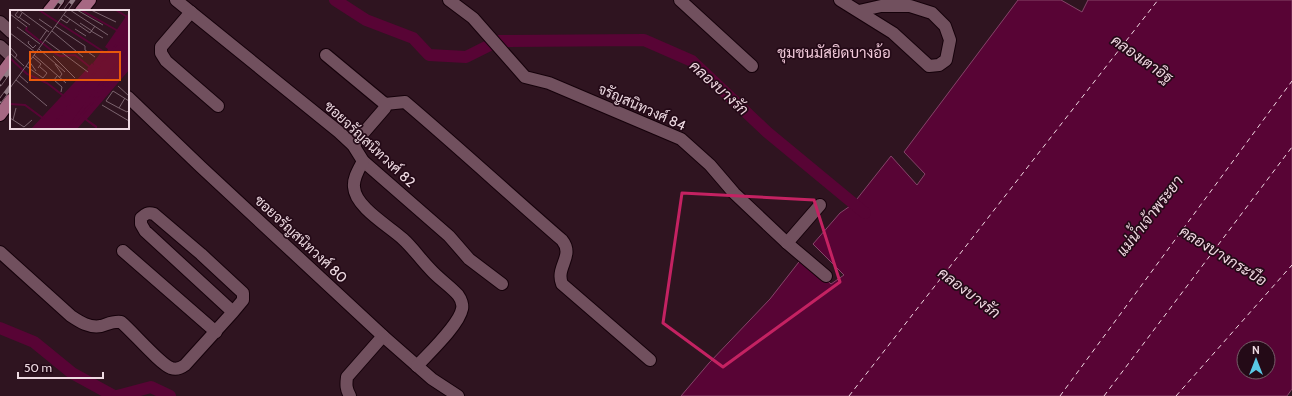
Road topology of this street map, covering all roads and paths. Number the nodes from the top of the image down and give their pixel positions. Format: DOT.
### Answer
graph roads {
  1 [pos="58,0"];
  2 [pos="90,0"];
  3 [pos="176,0"];
  4 [pos="449,0"];
  5 [pos="680,0"];
  6 [pos="840,0"];
  7 [pos="50,10"];
  8 [pos="82,10"];
  9 [pos="859,11"];
  10 [pos="191,12"];
  11 [pos="0,22"];
  12 [pos="10,31"];
  13 [pos="0,46"];
  14 [pos="10,55"];
  15 [pos="326,55"];
  16 [pos="10,62"];
  17 [pos="752,66"];
  18 [pos="0,76"];
  19 [pos="129,98"];
  20 [pos="10,101"];
  21 [pos="385,104"];
  22 [pos="218,106"];
  23 [pos="0,115"];
  24 [pos="353,145"];
  25 [pos="363,161"];
  26 [pos="820,205"];
  27 [pos="787,242"];
  28 [pos="123,251"];
  29 [pos="0,252"];
  30 [pos="826,276"];
  31 [pos="502,284"];
  32 [pos="233,312"];
  33 [pos="216,332"];
  34 [pos="383,336"];
  35 [pos="650,360"];
  36 [pos="417,366"];
  37 [pos="350,396"];
  38 [pos="458,396"];
  1 -- 7 [label="main road"];
  2 -- 8 [label="main road"];
  3 -- 10 [label="street, ซอยจรัญสนิทวงศ์ 82"];
  4 -- 27 [label="street, จรัญสนิทวงศ์ 84"];
  5 -- 17 [label="street"];
  6 -- 9 [label="street"];
  9 -- 9 [label="street"];
  10 -- 22 [label="street"];
  10 -- 24 [label="street, ซอยจรัญสนิทวงศ์ 82"];
  11 -- 12 [label="street"];
  13 -- 14 [label="street"];
  15 -- 21 [label="street"];
  16 -- 18 [label="main road"];
  19 -- 34 [label="street, ซอยจรัญสนิทวงศ์ 80"];
  20 -- 23 [label="main road"];
  21 -- 24 [label="street"];
  21 -- 35 [label="street"];
  24 -- 25 [label="street, ซอยจรัญสนิทวงศ์ 82"];
  25 -- 31 [label="street, ซอยจรัญสนิทวงศ์ 82"];
  25 -- 36 [label="street"];
  26 -- 27 [label="street"];
  27 -- 30 [label="street, จรัญสนิทวงศ์ 84"];
  28 -- 33 [label="street"];
  29 -- 33 [label="street"];
  32 -- 32 [label="street"];
  32 -- 33 [label="street"];
  34 -- 36 [label="street, ซอยจรัญสนิทวงศ์ 80"];
  34 -- 37 [label="street"];
  36 -- 38 [label="street, ซอยจรัญสนิทวงศ์ 80"];
}
